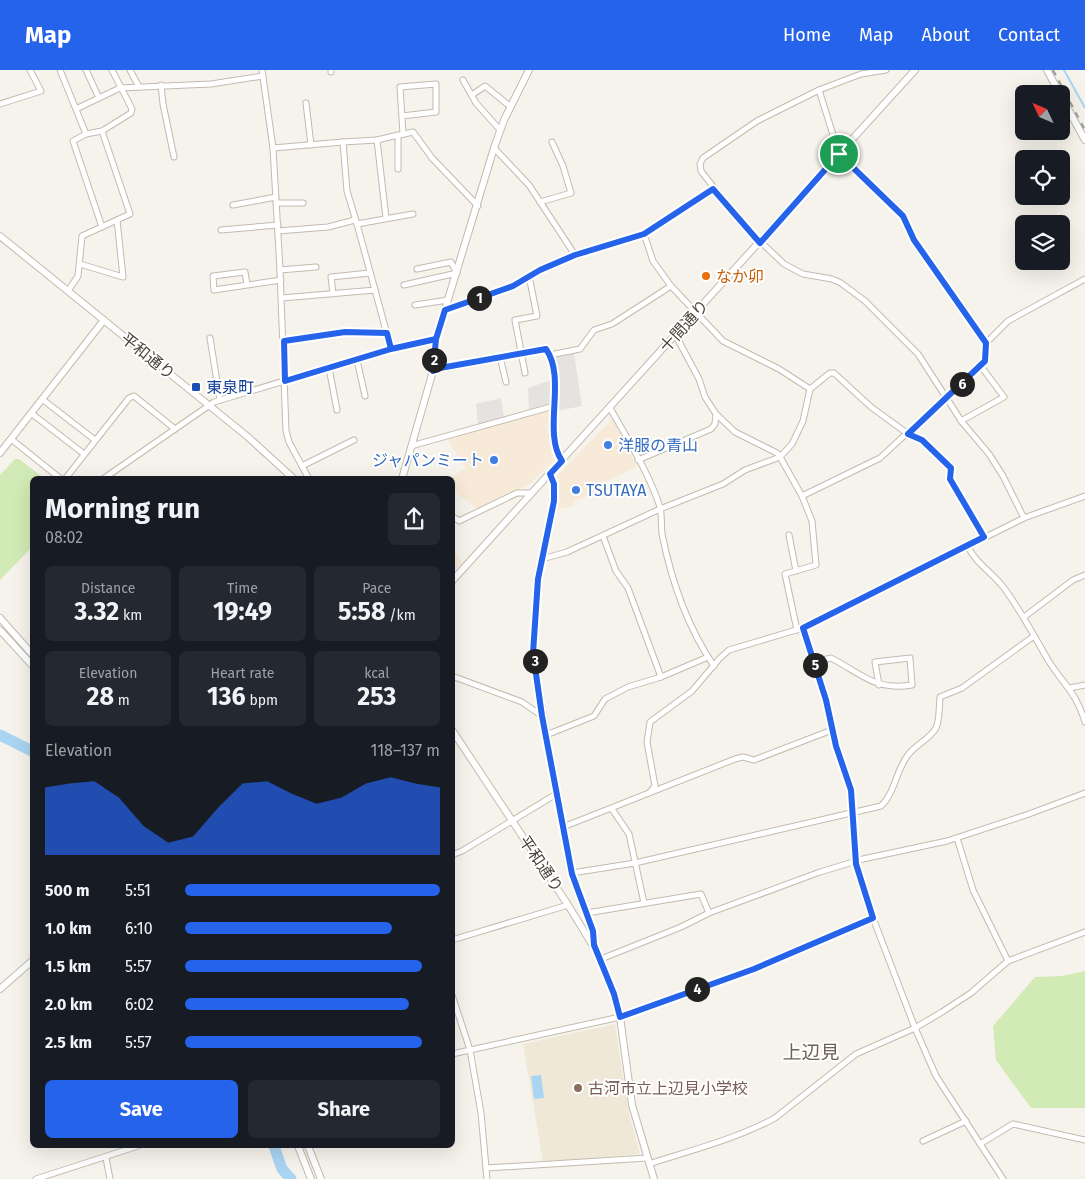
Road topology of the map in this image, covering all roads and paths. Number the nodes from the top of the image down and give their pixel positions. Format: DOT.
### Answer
graph roads {
  1 [pos="30,70"];
  2 [pos="60,70"];
  3 [pos="86,70"];
  4 [pos="112,70"];
  5 [pos="130,70"];
  6 [pos="529,70"];
  7 [pos="886,70"];
  8 [pos="915,70"];
  9 [pos="1047,70"];
  10 [pos="861,72"];
  11 [pos="262,73"];
  12 [pos="463,80"];
  13 [pos="1055,85"];
  14 [pos="161,86"];
  15 [pos="139,87"];
  16 [pos="120,88"];
  17 [pos="819,90"];
  18 [pos="472,95"];
  19 [pos="99,98"];
  20 [pos="306,103"];
  21 [pos="0,104"];
  22 [pos="511,107"];
  23 [pos="78,108"];
  24 [pos="1070,112"];
  25 [pos="402,116"];
  26 [pos="500,130"];
  27 [pos="102,131"];
  28 [pos="86,134"];
  29 [pos="400,135"];
  30 [pos="377,140"];
  31 [pos="1085,140"];
  32 [pos="343,142"];
  33 [pos="552,142"];
  34 [pos="311,144"];
  35 [pos="273,148"];
  36 [pos="494,148"];
  37 [pos="839,154"];
  38 [pos="174,156"];
  39 [pos="398,169"];
  40 [pos="713,189"];
  41 [pos="276,196"];
  42 [pos="540,202"];
  43 [pos="276,203"];
  44 [pos="302,203"];
  45 [pos="233,205"];
  46 [pos="478,206"];
  47 [pos="413,214"];
  48 [pos="386,218"];
  49 [pos="117,220"];
  50 [pos="356,222"];
  51 [pos="102,227"];
  52 [pos="278,228"];
  53 [pos="221,230"];
  54 [pos="644,234"];
  55 [pos="0,236"];
  56 [pos="760,243"];
  57 [pos="575,255"];
  58 [pos="80,264"];
  59 [pos="316,267"];
  60 [pos="417,269"];
  61 [pos="280,270"];
  62 [pos="370,272"];
  63 [pos="457,273"];
  64 [pos="529,276"];
  65 [pos="1085,279"];
  66 [pos="281,280"];
  67 [pos="404,285"];
  68 [pos="248,286"];
  69 [pos="671,286"];
  70 [pos="375,290"];
  71 [pos="68,291"];
  72 [pos="333,294"];
  73 [pos="282,298"];
  74 [pos="448,300"];
  75 [pos="415,305"];
  76 [pos="445,310"];
  77 [pos="696,313"];
  78 [pos="104,320"];
  79 [pos="387,333"];
  80 [pos="676,336"];
  81 [pos="210,338"];
  82 [pos="436,339"];
  83 [pos="284,341"];
  84 [pos="986,343"];
  85 [pos="391,349"];
  86 [pos="521,353"];
  87 [pos="550,355"];
  88 [pos="500,357"];
  89 [pos="357,360"];
  90 [pos="980,365"];
  91 [pos="329,368"];
  92 [pos="433,371"];
  93 [pos="525,373"];
  94 [pos="285,381"];
  95 [pos="506,382"];
  96 [pos="810,389"];
  97 [pos="365,396"];
  98 [pos="42,399"];
  99 [pos="946,399"];
  100 [pos="220,400"];
  101 [pos="208,404"];
  102 [pos="554,406"];
  103 [pos="610,408"];
  104 [pos="337,410"];
  105 [pos="31,413"];
  106 [pos="716,414"];
  107 [pos="961,421"];
  108 [pos="175,429"];
  109 [pos="908,434"];
  110 [pos="11,439"];
  111 [pos="95,440"];
  112 [pos="354,440"];
  113 [pos="412,446"];
  114 [pos="0,453"];
  115 [pos="84,454"];
  116 [pos="780,458"];
  117 [pos="638,460"];
  118 [pos="562,461"];
  119 [pos="302,466"];
  120 [pos="550,474"];
  121 [pos="57,476"];
  122 [pos="67,476"];
  123 [pos="107,476"];
  124 [pos="291,476"];
  125 [pos="307,476"];
  126 [pos="403,476"];
  127 [pos="532,493"];
  128 [pos="802,496"];
  129 [pos="1085,496"];
  130 [pos="660,509"];
  131 [pos="455,518"];
  132 [pos="1024,518"];
  133 [pos="789,535"];
  134 [pos="603,536"];
  135 [pos="984,537"];
  136 [pos="967,545"];
  137 [pos="542,559"];
  138 [pos="796,571"];
  139 [pos="1085,575"];
  140 [pos="455,579"];
  141 [pos="1024,617"];
  142 [pos="0,618"];
  143 [pos="800,629"];
  144 [pos="0,630"];
  145 [pos="1034,636"];
  146 [pos="30,652"];
  147 [pos="708,657"];
  148 [pos="814,662"];
  149 [pos="30,663"];
  150 [pos="714,666"];
  151 [pos="455,677"];
  152 [pos="661,677"];
  153 [pos="879,685"];
  154 [pos="1085,685"];
  155 [pos="1070,688"];
  156 [pos="542,716"];
  157 [pos="1085,722"];
  158 [pos="832,730"];
  159 [pos="455,734"];
  160 [pos="546,734"];
  161 [pos="558,792"];
  162 [pos="650,792"];
  163 [pos="1085,793"];
  164 [pos="612,809"];
  165 [pos="852,813"];
  166 [pos="512,820"];
  167 [pos="563,828"];
  168 [pos="957,838"];
  169 [pos="455,854"];
  170 [pos="856,861"];
  171 [pos="635,863"];
  172 [pos="572,874"];
  173 [pos="644,903"];
  174 [pos="568,905"];
  175 [pos="709,912"];
  176 [pos="587,913"];
  177 [pos="873,918"];
  178 [pos="1085,932"];
  179 [pos="455,939"];
  180 [pos="594,945"];
  181 [pos="601,959"];
  182 [pos="1008,961"];
  183 [pos="30,963"];
  184 [pos="0,989"];
  185 [pos="455,1004"];
  186 [pos="620,1017"];
  187 [pos="915,1028"];
  188 [pos="470,1050"];
  189 [pos="455,1053"];
  190 [pos="966,1121"];
  191 [pos="1085,1140"];
  192 [pos="923,1141"];
  193 [pos="980,1144"];
  194 [pos="133,1148"];
  195 [pos="299,1148"];
  196 [pos="309,1148"];
  197 [pos="106,1158"];
  198 [pos="648,1161"];
  199 [pos="486,1168"];
  200 [pos="36,1179"];
  201 [pos="110,1179"];
  202 [pos="311,1179"];
  203 [pos="321,1179"];
  204 [pos="487,1179"];
  205 [pos="654,1179"];
  206 [pos="1003,1179"];
  1 -- 21 [label="street"];
  2 -- 23 [label="street"];
  3 -- 19 [label="street"];
  4 -- 16 [label="street"];
  5 -- 15 [label="street"];
  6 -- 22 [label="street"];
  7 -- 10 [label="street"];
  8 -- 37 [label="street, 十間通り"];
  9 -- 13 [label="street"];
  10 -- 17 [label="street"];
  11 -- 14 [label="street"];
  11 -- 35 [label="street"];
  12 -- 18 [label="street"];
  14 -- 15 [label="street"];
  14 -- 38 [label="street"];
  15 -- 16 [label="street"];
  16 -- 19 [label="street"];
  16 -- 27 [label="street"];
  17 -- 37 [label="street"];
  17 -- 40 [label="street"];
  18 -- 22 [label="street"];
  18 -- 26 [label="street"];
  19 -- 23 [label="street"];
  20 -- 34 [label="street"];
  22 -- 26 [label="street"];
  23 -- 28 [label="street"];
  24 -- 31 [label="street"];
  25 -- 25 [label="street"];
  25 -- 29 [label="street"];
  26 -- 36 [label="street"];
  27 -- 28 [label="street"];
  27 -- 49 [label="street"];
  28 -- 51 [label="street"];
  29 -- 30 [label="street"];
  29 -- 39 [label="street"];
  29 -- 46 [label="street"];
  30 -- 32 [label="street"];
  30 -- 48 [label="street"];
  32 -- 34 [label="street"];
  32 -- 50 [label="street"];
  33 -- 42 [label="street"];
  34 -- 35 [label="street"];
  35 -- 41 [label="street"];
  36 -- 42 [label="street"];
  36 -- 46 [label="street"];
  37 -- 56 [label="street, 十間通り"];
  37 -- 84 [label="street"];
  40 -- 54 [label="street"];
  40 -- 56 [label="street"];
  41 -- 43 [label="street"];
  41 -- 45 [label="street"];
  42 -- 57 [label="street"];
  43 -- 44 [label="street"];
  43 -- 52 [label="street"];
  46 -- 63 [label="street"];
  47 -- 48 [label="street"];
  48 -- 50 [label="street"];
  49 -- 51 [label="street"];
  49 -- 58 [label="street"];
  50 -- 52 [label="street"];
  50 -- 62 [label="street"];
  51 -- 58 [label="street"];
  52 -- 53 [label="street"];
  52 -- 61 [label="street"];
  54 -- 57 [label="street"];
  54 -- 69 [label="street"];
  55 -- 71 [label="street, 平和通り"];
  56 -- 77 [label="street, 十間通り"];
  56 -- 99 [label="street"];
  57 -- 64 [label="street"];
  58 -- 71 [label="street"];
  59 -- 61 [label="street"];
  60 -- 63 [label="street"];
  61 -- 66 [label="street"];
  62 -- 70 [label="street"];
  62 -- 72 [label="street"];
  63 -- 67 [label="street"];
  63 -- 74 [label="street"];
  64 -- 76 [label="street"];
  64 -- 86 [label="street"];
  65 -- 84 [label="street"];
  66 -- 68 [label="street"];
  66 -- 73 [label="street"];
  68 -- 68 [label="street"];
  69 -- 77 [label="street"];
  69 -- 87 [label="street"];
  70 -- 72 [label="street"];
  70 -- 79 [label="street"];
  71 -- 78 [label="street, 平和通り"];
  72 -- 73 [label="street"];
  73 -- 83 [label="street"];
  74 -- 75 [label="street"];
  74 -- 76 [label="street"];
  76 -- 82 [label="street"];
  77 -- 80 [label="street, 十間通り"];
  77 -- 96 [label="street"];
  78 -- 98 [label="street"];
  78 -- 101 [label="street, 平和通り"];
  79 -- 83 [label="street"];
  79 -- 85 [label="street"];
  80 -- 103 [label="street, 十間通り"];
  80 -- 106 [label="street"];
  81 -- 100 [label="street"];
  82 -- 85 [label="street"];
  82 -- 92 [label="street"];
  83 -- 94 [label="street"];
  84 -- 90 [label="street"];
  85 -- 89 [label="street"];
  86 -- 87 [label="street"];
  86 -- 88 [label="street"];
  86 -- 93 [label="street"];
  87 -- 102 [label="street"];
  88 -- 92 [label="street"];
  88 -- 95 [label="street"];
  89 -- 91 [label="street"];
  89 -- 97 [label="street"];
  90 -- 99 [label="street"];
  90 -- 107 [label="street"];
  91 -- 94 [label="street"];
  91 -- 104 [label="street"];
  92 -- 113 [label="street"];
  94 -- 100 [label="street"];
  94 -- 119 [label="street"];
  96 -- 109 [label="street"];
  96 -- 116 [label="street"];
  98 -- 105 [label="street"];
  98 -- 111 [label="street"];
  99 -- 107 [label="street"];
  99 -- 109 [label="street"];
  100 -- 101 [label="street"];
  101 -- 108 [label="street"];
  101 -- 124 [label="street, 平和通り"];
  102 -- 113 [label="street"];
  102 -- 118 [label="street"];
  103 -- 117 [label="street"];
  103 -- 118 [label="street, 十間通り"];
  105 -- 110 [label="street"];
  105 -- 115 [label="street"];
  106 -- 116 [label="street"];
  106 -- 117 [label="street"];
  107 -- 132 [label="street"];
  108 -- 111 [label="street"];
  108 -- 123 [label="street"];
  109 -- 128 [label="street"];
  109 -- 135 [label="street"];
  110 -- 114 [label="street"];
  110 -- 121 [label="street"];
  111 -- 115 [label="street"];
  112 -- 119 [label="street"];
  113 -- 126 [label="street"];
  115 -- 122 [label="street"];
  116 -- 128 [label="street"];
  116 -- 130 [label="street"];
  117 -- 130 [label="street"];
  118 -- 120 [label="street, 十間通り"];
  119 -- 125 [label="street"];
  120 -- 127 [label="street, 十間通り"];
  120 -- 137 [label="street"];
  127 -- 131 [label="street"];
  127 -- 140 [label="street, 十間通り"];
  128 -- 138 [label="street"];
  129 -- 132 [label="street"];
  130 -- 134 [label="street"];
  130 -- 147 [label="street"];
  132 -- 135 [label="street"];
  133 -- 138 [label="street"];
  134 -- 137 [label="street"];
  134 -- 152 [label="street"];
  135 -- 136 [label="street"];
  136 -- 141 [label="street"];
  136 -- 143 [label="street"];
  137 -- 156 [label="street"];
  138 -- 143 [label="street"];
  139 -- 141 [label="street"];
  141 -- 145 [label="street"];
  142 -- 146 [label="street"];
  143 -- 148 [label="street"];
  143 -- 150 [label="street"];
  144 -- 149 [label="street"];
  145 -- 155 [label="street"];
  145 -- 165 [label="street"];
  147 -- 150 [label="street"];
  147 -- 152 [label="street"];
  148 -- 153 [label="street"];
  148 -- 158 [label="street"];
  150 -- 162 [label="street"];
  151 -- 156 [label="street"];
  152 -- 160 [label="street"];
  153 -- 153 [label="street"];
  154 -- 155 [label="street"];
  155 -- 157 [label="street"];
  156 -- 160 [label="street"];
  158 -- 162 [label="street"];
  158 -- 165 [label="street"];
  159 -- 166 [label="street, 平和通り"];
  160 -- 161 [label="street"];
  161 -- 166 [label="street"];
  161 -- 167 [label="street"];
  162 -- 164 [label="street"];
  163 -- 168 [label="street"];
  164 -- 167 [label="street"];
  164 -- 171 [label="street"];
  165 -- 170 [label="street"];
  165 -- 171 [label="street"];
  166 -- 169 [label="street"];
  166 -- 174 [label="street, 平和通り"];
  167 -- 172 [label="street"];
  168 -- 170 [label="street"];
  168 -- 182 [label="street"];
  170 -- 175 [label="street"];
  170 -- 177 [label="street"];
  171 -- 172 [label="street"];
  171 -- 173 [label="street"];
  172 -- 176 [label="street"];
  173 -- 175 [label="street"];
  173 -- 176 [label="street"];
  174 -- 179 [label="street"];
  174 -- 180 [label="street, 平和通り"];
  175 -- 181 [label="street"];
  176 -- 180 [label="street"];
  177 -- 186 [label="street"];
  177 -- 187 [label="street"];
  178 -- 182 [label="street"];
  180 -- 181 [label="street, 平和通り"];
  181 -- 186 [label="street, 平和通り"];
  182 -- 187 [label="street"];
  183 -- 184 [label="street"];
  185 -- 188 [label="street"];
  186 -- 188 [label="street"];
  186 -- 198 [label="street, 平和通り"];
  187 -- 190 [label="street"];
  187 -- 198 [label="street"];
  188 -- 189 [label="street"];
  188 -- 199 [label="street"];
  190 -- 192 [label="street"];
  190 -- 193 [label="street"];
  191 -- 193 [label="street"];
  193 -- 206 [label="street"];
  194 -- 197 [label="street"];
  195 -- 202 [label="street"];
  196 -- 203 [label="street"];
  197 -- 200 [label="street"];
  197 -- 201 [label="street"];
  198 -- 199 [label="street"];
  198 -- 205 [label="street, 平和通り"];
  199 -- 204 [label="street"];
}
